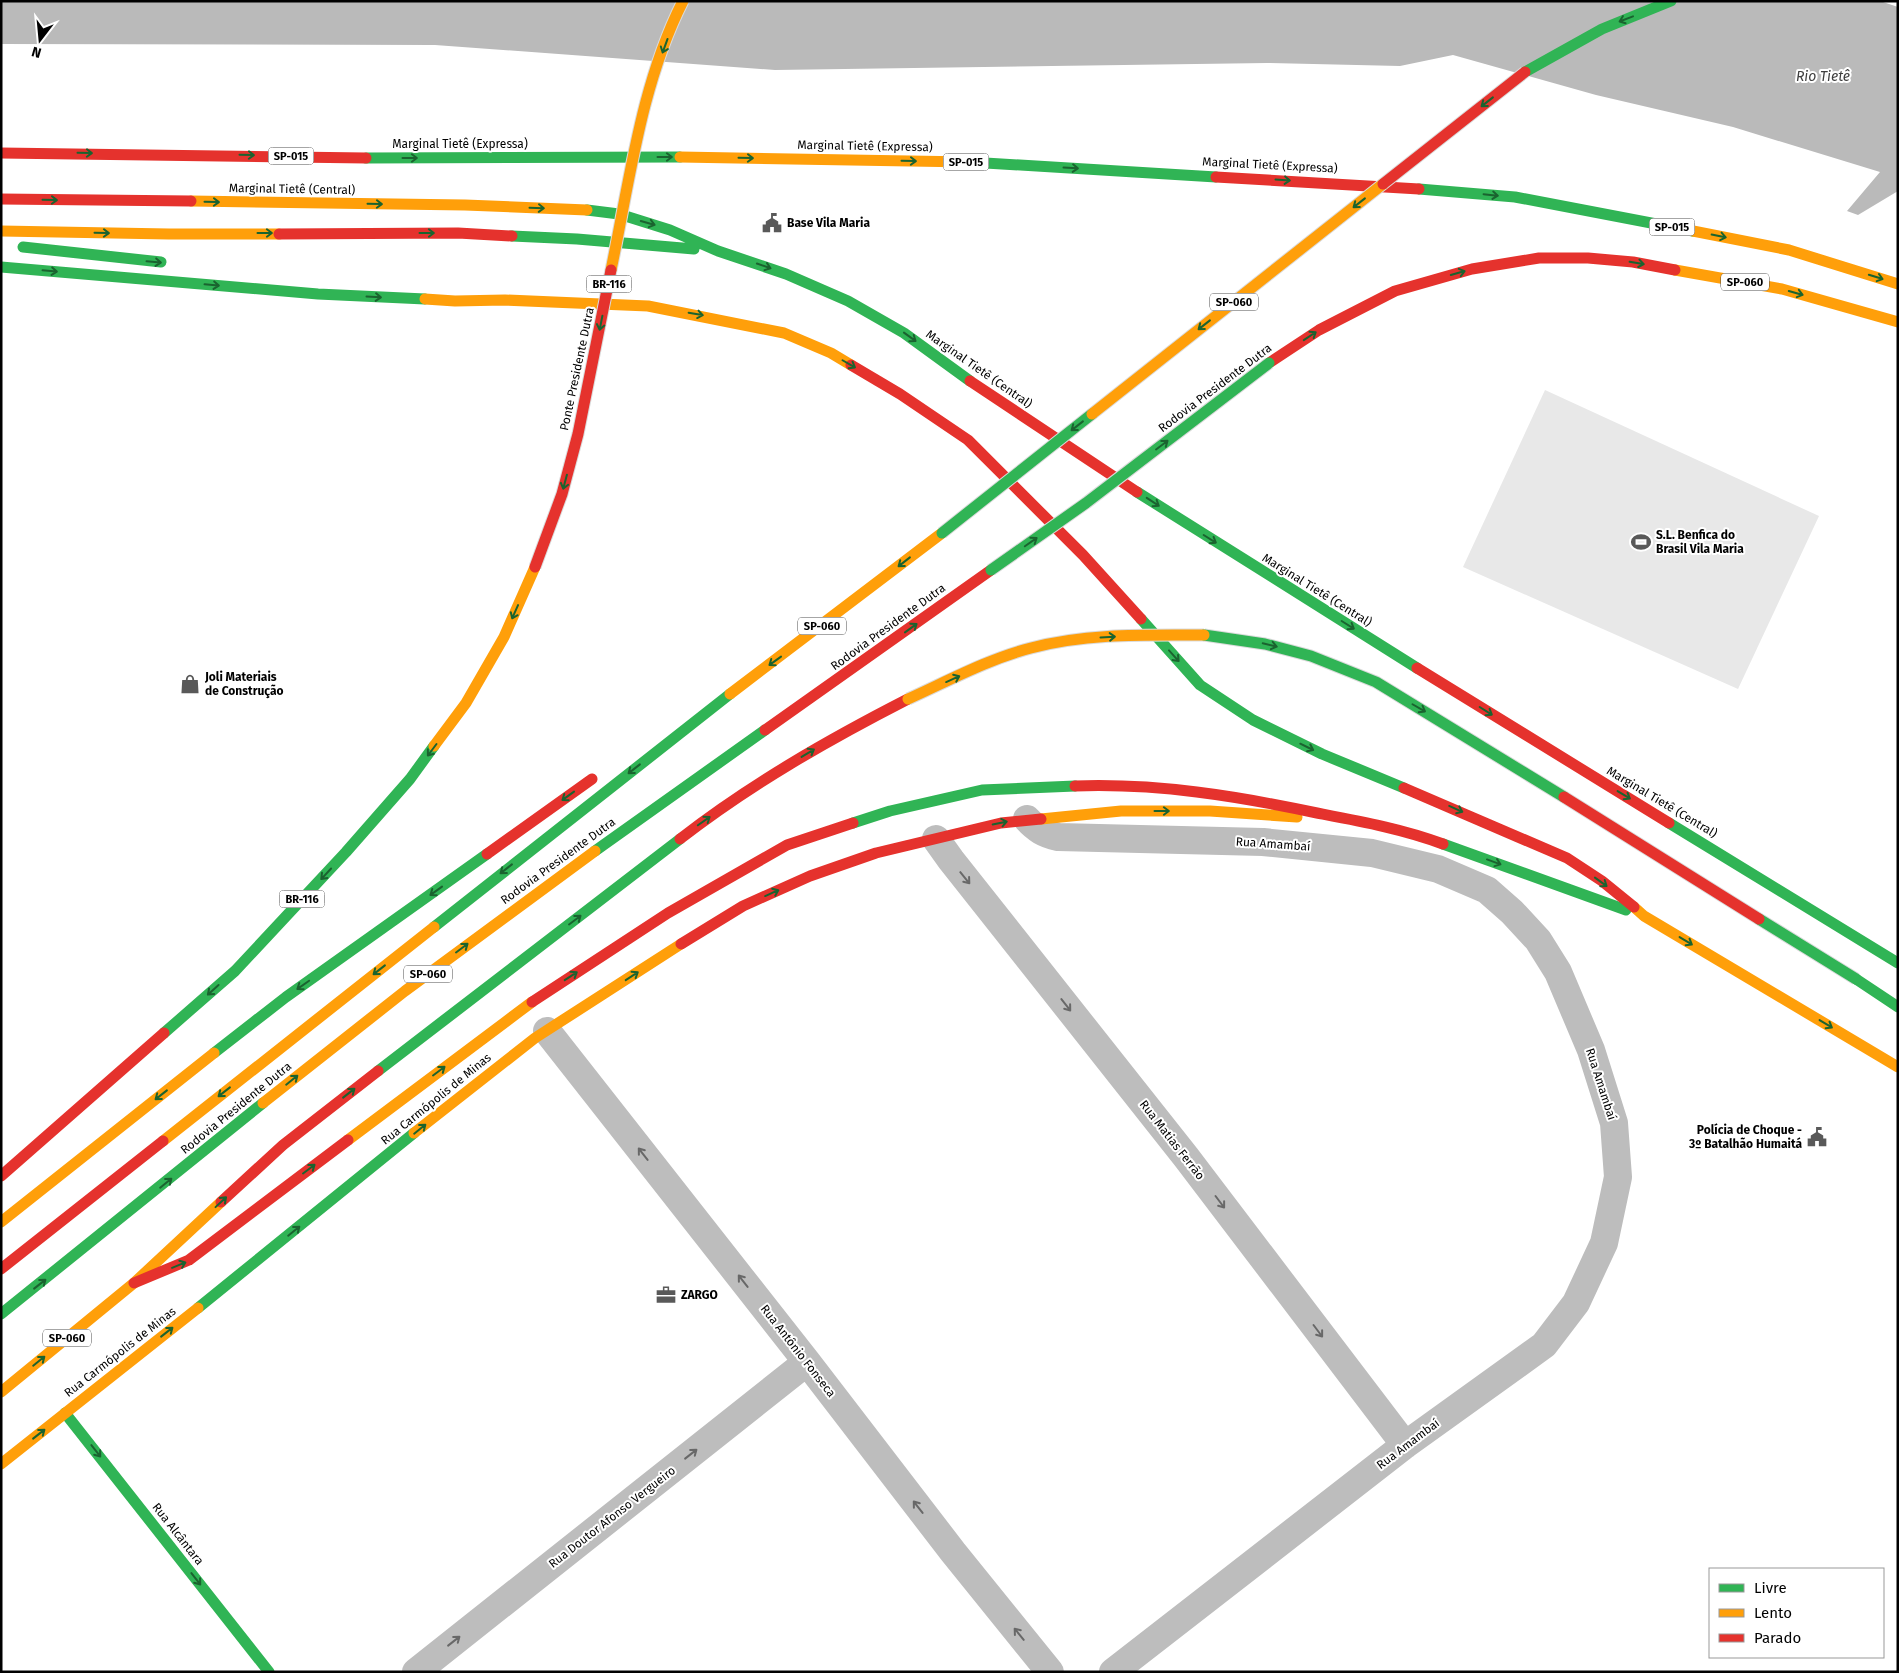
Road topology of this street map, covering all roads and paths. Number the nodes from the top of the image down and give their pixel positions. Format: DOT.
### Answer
graph roads {
  1 [pos="683,1"];
  2 [pos="1671,1"];
  3 [pos="1,153"];
  4 [pos="1,199"];
  5 [pos="1,231"];
  6 [pos="11,246"];
  7 [pos="718,251"];
  8 [pos="176,264"];
  9 [pos="1,267"];
  10 [pos="1898,284"];
  11 [pos="436,289"];
  12 [pos="455,301"];
  13 [pos="1898,322"];
  14 [pos="699,716"];
  15 [pos="641,749"];
  16 [pos="600,773"];
  17 [pos="1027,819"];
  18 [pos="1364,822"];
  19 [pos="936,838"];
  20 [pos="1644,916"];
  21 [pos="1898,963"];
  22 [pos="1898,1005"];
  23 [pos="547,1030"];
  24 [pos="1898,1066"];
  25 [pos="1,1176"];
  26 [pos="1,1222"];
  27 [pos="1,1269"];
  28 [pos="134,1283"];
  29 [pos="1,1314"];
  30 [pos="807,1362"];
  31 [pos="1,1392"];
  32 [pos="65,1413"];
  33 [pos="1405,1445"];
  34 [pos="1,1464"];
  35 [pos="269,1672"];
  36 [pos="416,1672"];
  37 [pos="1050,1672"];
  38 [pos="1113,1672"];
  1 -- 25 [label="main road, Ponte Presidente Dutra / BR-116, one-way, bridge"];
  2 -- 14 [label="main road, Rodovia Presidente Dutra / SP-060, one-way, bridge"];
  3 -- 10 [label="main road, Marginal Tietê (Expressa) / SP-015, one-way"];
  4 -- 7 [label="main road, Marginal Tietê (Central), one-way"];
  5 -- 7 [label="main road, one-way"];
  6 -- 8 [label="main road, one-way"];
  7 -- 21 [label="main road, Marginal Tietê (Central), one-way"];
  9 -- 12 [label="main road, one-way"];
  11 -- 12 [label="main road"];
  12 -- 20 [label="main road, one-way"];
  29 -- 13 [label="main road, Rodovia Presidente Dutra / SP-060, one-way, bridge"];
  14 -- 15 [label="main road"];
  14 -- 27 [label="main road, Rodovia Presidente Dutra / SP-060, one-way"];
  16 -- 26 [label="main road, one-way"];
  17 -- 18 [label="main road, one-way"];
  19 -- 17 [label="main road, one-way"];
  17 -- 33 [label="street, Rua Amambaí"];
  18 -- 20 [label="main road, one-way"];
  28 -- 18 [label="main road, one-way"];
  23 -- 19 [label="main road, Rua Carmópolis de Minas, one-way"];
  19 -- 33 [label="street, Rua Matias Ferrão, one-way"];
  20 -- 24 [label="main road, one-way"];
  28 -- 22 [label="main road, one-way, bridge"];
  30 -- 23 [label="street, Rua Antônio Fonseca, one-way"];
  32 -- 23 [label="main road, Rua Carmópolis de Minas, one-way"];
  31 -- 28 [label="main road, SP-060, one-way"];
  36 -- 30 [label="street, Rua Doutor Afonso Vergueiro, one-way"];
  37 -- 30 [label="street, Rua Antônio Fonseca, one-way"];
  34 -- 32 [label="main road, Rua Carmópolis de Minas, one-way"];
  32 -- 35 [label="main road, Rua Alcântara, one-way"];
  33 -- 38 [label="street, Rua Amambaí"];
}
